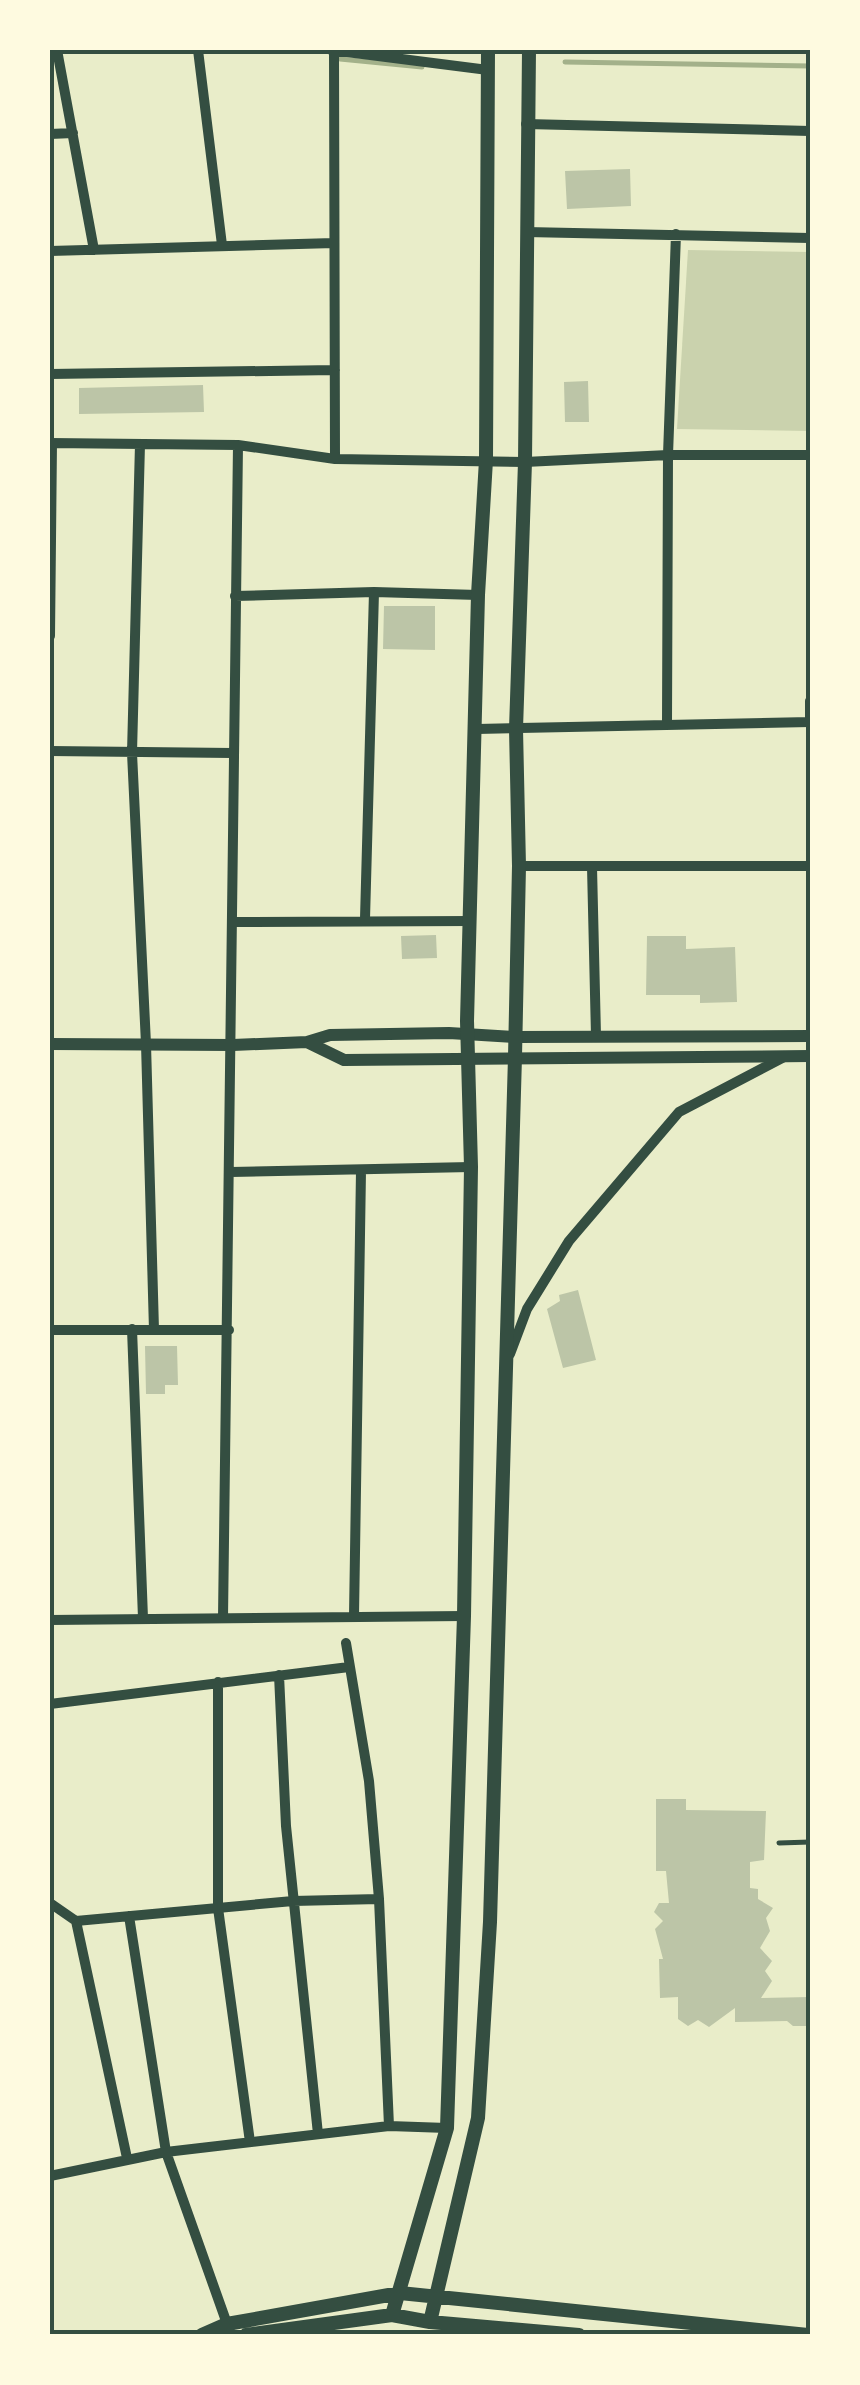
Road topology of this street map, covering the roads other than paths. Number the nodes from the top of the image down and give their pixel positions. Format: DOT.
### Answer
graph roads {
  1 [pos="57,50"];
  2 [pos="198,50"];
  3 [pos="488,50"];
  4 [pos="529,50"];
  5 [pos="333,51"];
  6 [pos="488,70"];
  7 [pos="526,124"];
  8 [pos="810,130"];
  9 [pos="73,133"];
  10 [pos="50,134"];
  11 [pos="526,232"];
  12 [pos="676,234"];
  13 [pos="810,238"];
  14 [pos="334,242"];
  15 [pos="222,245"];
  16 [pos="94,250"];
  17 [pos="50,251"];
  18 [pos="335,370"];
  19 [pos="50,374"];
  20 [pos="51,443"];
  21 [pos="140,444"];
  22 [pos="238,446"];
  23 [pos="668,455"];
  24 [pos="810,455"];
  25 [pos="336,459"];
  26 [pos="486,460"];
  27 [pos="524,462"];
  28 [pos="374,592"];
  29 [pos="478,595"];
  30 [pos="235,596"];
  31 [pos="50,636"];
  32 [pos="810,701"];
  33 [pos="810,722"];
  34 [pos="668,725"];
  35 [pos="476,729"];
  36 [pos="516,729"];
  37 [pos="50,751"];
  38 [pos="132,753"];
  39 [pos="232,753"];
  40 [pos="519,866"];
  41 [pos="810,866"];
  42 [pos="592,867"];
  43 [pos="365,920"];
  44 [pos="471,921"];
  45 [pos="232,922"];
  46 [pos="468,1035"];
  47 [pos="596,1036"];
  48 [pos="810,1036"];
  49 [pos="516,1037"];
  50 [pos="307,1042"];
  51 [pos="50,1044"];
  52 [pos="146,1044"];
  53 [pos="232,1044"];
  54 [pos="787,1056"];
  55 [pos="810,1056"];
  56 [pos="515,1057"];
  57 [pos="467,1060"];
  58 [pos="471,1167"];
  59 [pos="361,1170"];
  60 [pos="231,1172"];
  61 [pos="132,1329"];
  62 [pos="50,1330"];
  63 [pos="154,1330"];
  64 [pos="229,1330"];
  65 [pos="505,1364"];
  66 [pos="354,1616"];
  67 [pos="464,1616"];
  68 [pos="143,1618"];
  69 [pos="223,1618"];
  70 [pos="50,1620"];
  71 [pos="346,1643"];
  72 [pos="349,1667"];
  73 [pos="278,1675"];
  74 [pos="218,1682"];
  75 [pos="50,1704"];
  76 [pos="779,1842"];
  77 [pos="810,1842"];
  78 [pos="378,1900"];
  79 [pos="50,1902"];
  80 [pos="294,1902"];
  81 [pos="218,1908"];
  82 [pos="129,1916"];
  83 [pos="76,1921"];
  84 [pos="389,2126"];
  85 [pos="447,2128"];
  86 [pos="318,2134"];
  87 [pos="250,2142"];
  88 [pos="166,2152"];
  89 [pos="127,2158"];
  90 [pos="50,2176"];
  91 [pos="400,2293"];
  92 [pos="437,2299"];
  93 [pos="392,2315"];
  94 [pos="430,2322"];
  95 [pos="229,2330"];
  96 [pos="202,2335"];
  97 [pos="246,2335"];
  98 [pos="579,2335"];
  99 [pos="808,2335"];
  1 -- 9 [label="street"];
  2 -- 15 [label="street"];
  3 -- 6 [label="main road"];
  4 -- 7 [label="main road"];
  5 -- 6 [label="street"];
  5 -- 14 [label="street"];
  6 -- 26 [label="main road"];
  7 -- 8 [label="street"];
  7 -- 11 [label="main road"];
  9 -- 10 [label="street"];
  9 -- 16 [label="street"];
  11 -- 12 [label="street"];
  11 -- 27 [label="main road"];
  12 -- 13 [label="street"];
  12 -- 23 [label="street"];
  14 -- 15 [label="street"];
  14 -- 18 [label="street"];
  15 -- 16 [label="street"];
  16 -- 17 [label="street"];
  18 -- 19 [label="street"];
  18 -- 25 [label="street"];
  20 -- 21 [label="street"];
  20 -- 31 [label="street"];
  21 -- 22 [label="street"];
  21 -- 38 [label="street"];
  22 -- 25 [label="street"];
  22 -- 30 [label="street"];
  23 -- 24 [label="street"];
  23 -- 27 [label="street"];
  23 -- 34 [label="street"];
  25 -- 26 [label="street"];
  26 -- 27 [label="street"];
  26 -- 29 [label="main road"];
  27 -- 36 [label="main road"];
  28 -- 29 [label="street"];
  28 -- 30 [label="street"];
  28 -- 43 [label="street"];
  29 -- 35 [label="main road"];
  30 -- 39 [label="street"];
  32 -- 33 [label="street"];
  33 -- 34 [label="street"];
  34 -- 36 [label="street"];
  35 -- 36 [label="street"];
  35 -- 44 [label="main road"];
  36 -- 40 [label="main road"];
  37 -- 38 [label="street"];
  38 -- 39 [label="street"];
  38 -- 52 [label="street"];
  39 -- 45 [label="street"];
  40 -- 42 [label="street"];
  40 -- 49 [label="main road"];
  41 -- 42 [label="street"];
  42 -- 47 [label="street"];
  43 -- 44 [label="street"];
  43 -- 45 [label="street"];
  44 -- 46 [label="main road"];
  45 -- 53 [label="street"];
  46 -- 49 [label="street"];
  46 -- 50 [label="street"];
  46 -- 57 [label="main road"];
  47 -- 48 [label="street"];
  47 -- 49 [label="street"];
  49 -- 56 [label="main road"];
  50 -- 53 [label="street"];
  50 -- 57 [label="street"];
  51 -- 52 [label="street"];
  52 -- 53 [label="street"];
  52 -- 63 [label="street"];
  53 -- 60 [label="street"];
  54 -- 55 [label="street"];
  54 -- 56 [label="street"];
  54 -- 65 [label="street"];
  56 -- 57 [label="street"];
  56 -- 65 [label="main road"];
  57 -- 58 [label="main road"];
  58 -- 59 [label="street"];
  58 -- 67 [label="main road"];
  59 -- 60 [label="street"];
  59 -- 66 [label="street"];
  60 -- 64 [label="street"];
  61 -- 62 [label="street"];
  61 -- 63 [label="street"];
  61 -- 68 [label="street"];
  63 -- 64 [label="street"];
  64 -- 69 [label="street"];
  65 -- 92 [label="main road"];
  66 -- 67 [label="street"];
  66 -- 69 [label="street"];
  67 -- 85 [label="main road"];
  68 -- 69 [label="street"];
  68 -- 70 [label="street"];
  71 -- 72 [label="street"];
  72 -- 73 [label="street"];
  72 -- 78 [label="street"];
  73 -- 74 [label="street"];
  73 -- 80 [label="street"];
  74 -- 75 [label="street"];
  74 -- 81 [label="street"];
  76 -- 77 [label="lane"];
  78 -- 80 [label="street"];
  78 -- 84 [label="street"];
  79 -- 83 [label="street"];
  80 -- 81 [label="street"];
  80 -- 86 [label="street"];
  81 -- 82 [label="street"];
  81 -- 87 [label="street"];
  82 -- 83 [label="street"];
  82 -- 88 [label="street"];
  83 -- 89 [label="street"];
  84 -- 85 [label="street"];
  84 -- 86 [label="street"];
  85 -- 91 [label="main road"];
  86 -- 87 [label="street"];
  87 -- 88 [label="street"];
  88 -- 89 [label="street"];
  88 -- 95 [label="street"];
  89 -- 90 [label="street"];
  91 -- 92 [label="main road"];
  91 -- 93 [label="main road"];
  91 -- 95 [label="main road"];
  92 -- 94 [label="main road"];
  92 -- 99 [label="main road"];
  93 -- 94 [label="main road"];
  93 -- 97 [label="main road"];
  94 -- 98 [label="main road"];
  95 -- 96 [label="main road"];
}
